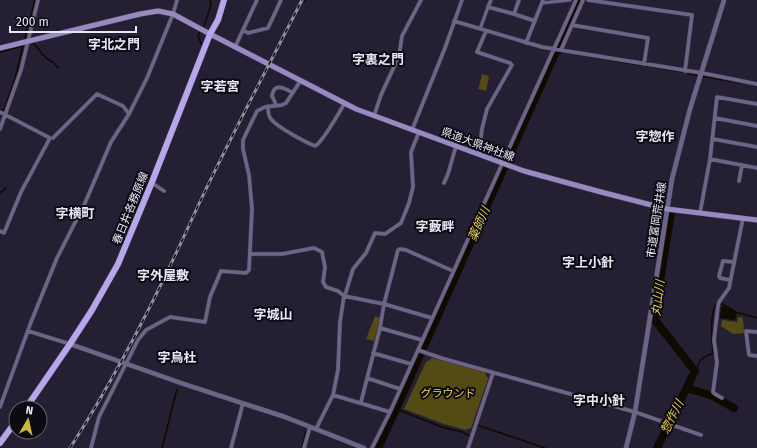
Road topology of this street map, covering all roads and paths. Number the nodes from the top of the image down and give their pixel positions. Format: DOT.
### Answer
graph roads {
  1 [pos="38,0"];
  2 [pos="177,0"];
  3 [pos="224,0"];
  4 [pos="257,0"];
  5 [pos="281,0"];
  6 [pos="421,0"];
  7 [pos="462,0"];
  8 [pos="491,0"];
  9 [pos="519,0"];
  10 [pos="570,0"];
  11 [pos="576,0"];
  12 [pos="583,0"];
  13 [pos="588,0"];
  14 [pos="724,0"];
  15 [pos="543,2"];
  16 [pos="488,7"];
  17 [pos="173,14"];
  18 [pos="514,14"];
  19 [pos="535,21"];
  20 [pos="454,22"];
  21 [pos="572,25"];
  22 [pos="480,29"];
  23 [pos="243,30"];
  24 [pos="486,31"];
  25 [pos="210,34"];
  26 [pos="27,41"];
  27 [pos="526,43"];
  28 [pos="235,46"];
  29 [pos="0,48"];
  30 [pos="553,50"];
  31 [pos="561,50"];
  32 [pos="644,64"];
  33 [pos="685,71"];
  34 [pos="702,73"];
  35 [pos="301,80"];
  36 [pos="757,84"];
  37 [pos="293,93"];
  38 [pos="345,103"];
  39 [pos="757,104"];
  40 [pos="268,106"];
  41 [pos="275,106"];
  42 [pos="0,112"];
  43 [pos="129,114"];
  44 [pos="6,115"];
  45 [pos="374,116"];
  46 [pos="715,118"];
  47 [pos="757,126"];
  48 [pos="0,129"];
  49 [pos="412,130"];
  50 [pos="419,132"];
  51 [pos="53,138"];
  52 [pos="713,139"];
  53 [pos="456,146"];
  54 [pos="757,147"];
  55 [pos="479,154"];
  56 [pos="710,159"];
  57 [pos="502,163"];
  58 [pos="742,165"];
  59 [pos="757,168"];
  60 [pos="739,181"];
  61 [pos="152,183"];
  62 [pos="444,183"];
  63 [pos="164,191"];
  64 [pos="667,209"];
  65 [pos="700,213"];
  66 [pos="743,218"];
  67 [pos="757,220"];
  68 [pos="0,231"];
  69 [pos="251,254"];
  70 [pos="734,262"];
  71 [pos="453,271"];
  72 [pos="730,280"];
  73 [pos="344,296"];
  74 [pos="384,304"];
  75 [pos="432,318"];
  76 [pos="380,328"];
  77 [pos="28,331"];
  78 [pos="757,332"];
  79 [pos="422,340"];
  80 [pos="70,344"];
  81 [pos="419,350"];
  82 [pos="373,353"];
  83 [pos="757,356"];
  84 [pos="126,364"];
  85 [pos="411,364"];
  86 [pos="493,373"];
  87 [pos="367,378"];
  88 [pos="400,389"];
  89 [pos="333,395"];
  90 [pos="722,398"];
  91 [pos="32,400"];
  92 [pos="361,402"];
  93 [pos="242,403"];
  94 [pos="0,404"];
  95 [pos="390,412"];
  96 [pos="635,412"];
  97 [pos="310,427"];
  98 [pos="316,429"];
  99 [pos="8,432"];
  100 [pos="701,434"];
  101 [pos="0,443"];
  102 [pos="91,448"];
  103 [pos="231,448"];
  104 [pos="304,448"];
  105 [pos="364,448"];
  106 [pos="372,448"];
  107 [pos="468,448"];
  108 [pos="626,448"];
  1 -- 26 [label="street"];
  2 -- 17 [label="street"];
  3 -- 25 [label="main road, 春日井各務原線"];
  4 -- 23 [label="street"];
  5 -- 23 [label="street"];
  6 -- 45 [label="street"];
  7 -- 20 [label="street"];
  8 -- 16 [label="street"];
  9 -- 18 [label="street"];
  10 -- 15 [label="street"];
  11 -- 30 [label="street"];
  12 -- 21 [label="street"];
  13 -- 33 [label="street"];
  14 -- 34 [label="street, 市道富岡荒井線"];
  15 -- 19 [label="street"];
  16 -- 18 [label="street"];
  16 -- 22 [label="street"];
  17 -- 25 [label="main road, 県道大県神社線"];
  17 -- 26 [label="main road"];
  17 -- 43 [label="street"];
  18 -- 19 [label="street"];
  19 -- 27 [label="street"];
  20 -- 22 [label="street"];
  20 -- 49 [label="street"];
  21 -- 31 [label="street"];
  21 -- 32 [label="street"];
  22 -- 24 [label="street"];
  23 -- 28 [label="street"];
  24 -- 27 [label="street"];
  24 -- 55 [label="street"];
  25 -- 28 [label="main road, 県道大県神社線"];
  25 -- 61 [label="main road, 春日井各務原線"];
  26 -- 29 [label="main road"];
  26 -- 44 [label="street"];
  27 -- 30 [label="street"];
  28 -- 35 [label="main road, 県道大県神社線"];
  30 -- 31 [label="street"];
  30 -- 57 [label="street"];
  31 -- 32 [label="street"];
  32 -- 33 [label="street"];
  33 -- 34 [label="street"];
  34 -- 36 [label="street"];
  34 -- 64 [label="street, 市道富岡荒井線"];
  35 -- 37 [label="street"];
  35 -- 38 [label="main road, 県道大県神社線"];
  37 -- 41 [label="street"];
  37 -- 41 [label="street"];
  38 -- 40 [label="street"];
  38 -- 45 [label="main road, 県道大県神社線"];
  39 -- 46 [label="street"];
  40 -- 41 [label="street"];
  40 -- 69 [label="street"];
  42 -- 44 [label="street"];
  43 -- 51 [label="street"];
  43 -- 77 [label="street"];
  44 -- 48 [label="street"];
  44 -- 68 [label="street"];
  45 -- 49 [label="main road, 県道大県神社線"];
  46 -- 47 [label="street"];
  46 -- 52 [label="street"];
  49 -- 50 [label="main road, 県道大県神社線"];
  50 -- 53 [label="main road, 県道大県神社線"];
  50 -- 73 [label="street"];
  52 -- 54 [label="street"];
  52 -- 56 [label="street"];
  53 -- 55 [label="main road, 県道大県神社線"];
  53 -- 62 [label="street"];
  55 -- 57 [label="main road, 県道大県神社線"];
  56 -- 58 [label="street"];
  56 -- 65 [label="street"];
  57 -- 64 [label="main road, 県道大県神社線"];
  57 -- 71 [label="street"];
  58 -- 59 [label="street"];
  58 -- 60 [label="street"];
  61 -- 63 [label="street"];
  61 -- 80 [label="main road, 春日井各務原線"];
  64 -- 65 [label="main road, 県道大県神社線"];
  64 -- 96 [label="street, 市道富岡荒井線"];
  65 -- 66 [label="main road, 県道大県神社線"];
  66 -- 67 [label="main road, 県道大県神社線"];
  66 -- 70 [label="street"];
  69 -- 73 [label="street"];
  69 -- 84 [label="street"];
  70 -- 72 [label="street"];
  70 -- 72 [label="street"];
  71 -- 74 [label="street"];
  71 -- 75 [label="street"];
  72 -- 90 [label="street"];
  73 -- 74 [label="street"];
  73 -- 89 [label="street"];
  74 -- 75 [label="street"];
  74 -- 76 [label="street"];
  75 -- 79 [label="street"];
  76 -- 79 [label="street"];
  76 -- 82 [label="street"];
  77 -- 80 [label="street"];
  77 -- 94 [label="street"];
  78 -- 83 [label="street"];
  79 -- 81 [label="street"];
  80 -- 84 [label="street"];
  80 -- 91 [label="main road, 春日井各務原線"];
  81 -- 85 [label="street"];
  81 -- 86 [label="street"];
  82 -- 85 [label="street"];
  82 -- 87 [label="street"];
  84 -- 93 [label="street"];
  84 -- 102 [label="street"];
  85 -- 88 [label="street"];
  86 -- 96 [label="street"];
  86 -- 107 [label="street"];
  87 -- 88 [label="street"];
  87 -- 92 [label="street"];
  88 -- 95 [label="street"];
  89 -- 92 [label="street"];
  89 -- 98 [label="street"];
  92 -- 95 [label="street"];
  93 -- 97 [label="street"];
  93 -- 103 [label="street"];
  95 -- 106 [label="street"];
  96 -- 100 [label="street"];
  96 -- 108 [label="street, 市道富岡荒井線"];
  97 -- 98 [label="street"];
  97 -- 104 [label="street"];
  98 -- 105 [label="street"];
  99 -- 101 [label="main road"];
}
